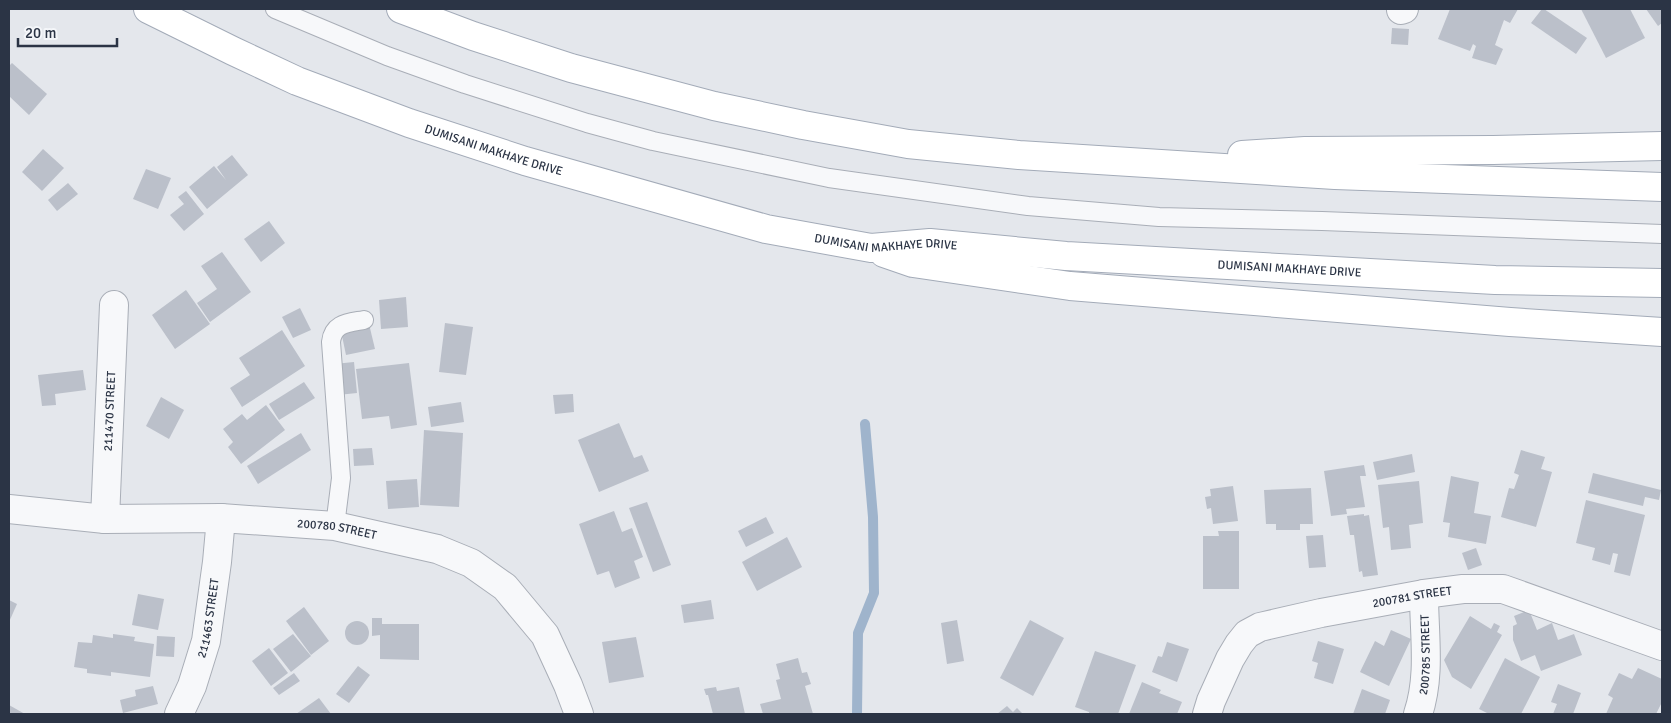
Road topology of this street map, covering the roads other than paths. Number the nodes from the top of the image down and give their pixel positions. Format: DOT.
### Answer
graph roads {
  1 [pos="148,9"];
  2 [pos="275,9"];
  3 [pos="401,9"];
  4 [pos="1662,146"];
  5 [pos="1131,163"];
  6 [pos="1662,186"];
  7 [pos="1662,234"];
  8 [pos="871,248"];
  9 [pos="1662,283"];
  10 [pos="114,305"];
  11 [pos="364,320"];
  12 [pos="1662,332"];
  13 [pos="9,510"];
  14 [pos="105,518"];
  15 [pos="220,518"];
  16 [pos="335,526"];
  17 [pos="1424,594"];
  18 [pos="1662,646"];
  19 [pos="179,714"];
  20 [pos="579,714"];
  21 [pos="1207,714"];
  22 [pos="1418,714"];
  1 -- 8 [label="main road, DUMISANI MAKHAYE DRIVE"];
  2 -- 7 [label="lane"];
  3 -- 5 [label="main road"];
  4 -- 5 [label="main road"];
  5 -- 6 [label="main road"];
  8 -- 9 [label="main road, DUMISANI MAKHAYE DRIVE"];
  8 -- 12 [label="main road"];
  10 -- 14 [label="street, 211470 STREET"];
  11 -- 16 [label="lane"];
  13 -- 14 [label="street, 200780 STREET"];
  14 -- 15 [label="street, 200780 STREET"];
  15 -- 16 [label="street, 200780 STREET"];
  15 -- 19 [label="street, 211463 STREET"];
  16 -- 20 [label="street, 200780 STREET"];
  17 -- 18 [label="street, 200781 STREET"];
  17 -- 21 [label="street, 200781 STREET"];
  17 -- 22 [label="street, 200785 STREET"];
}
